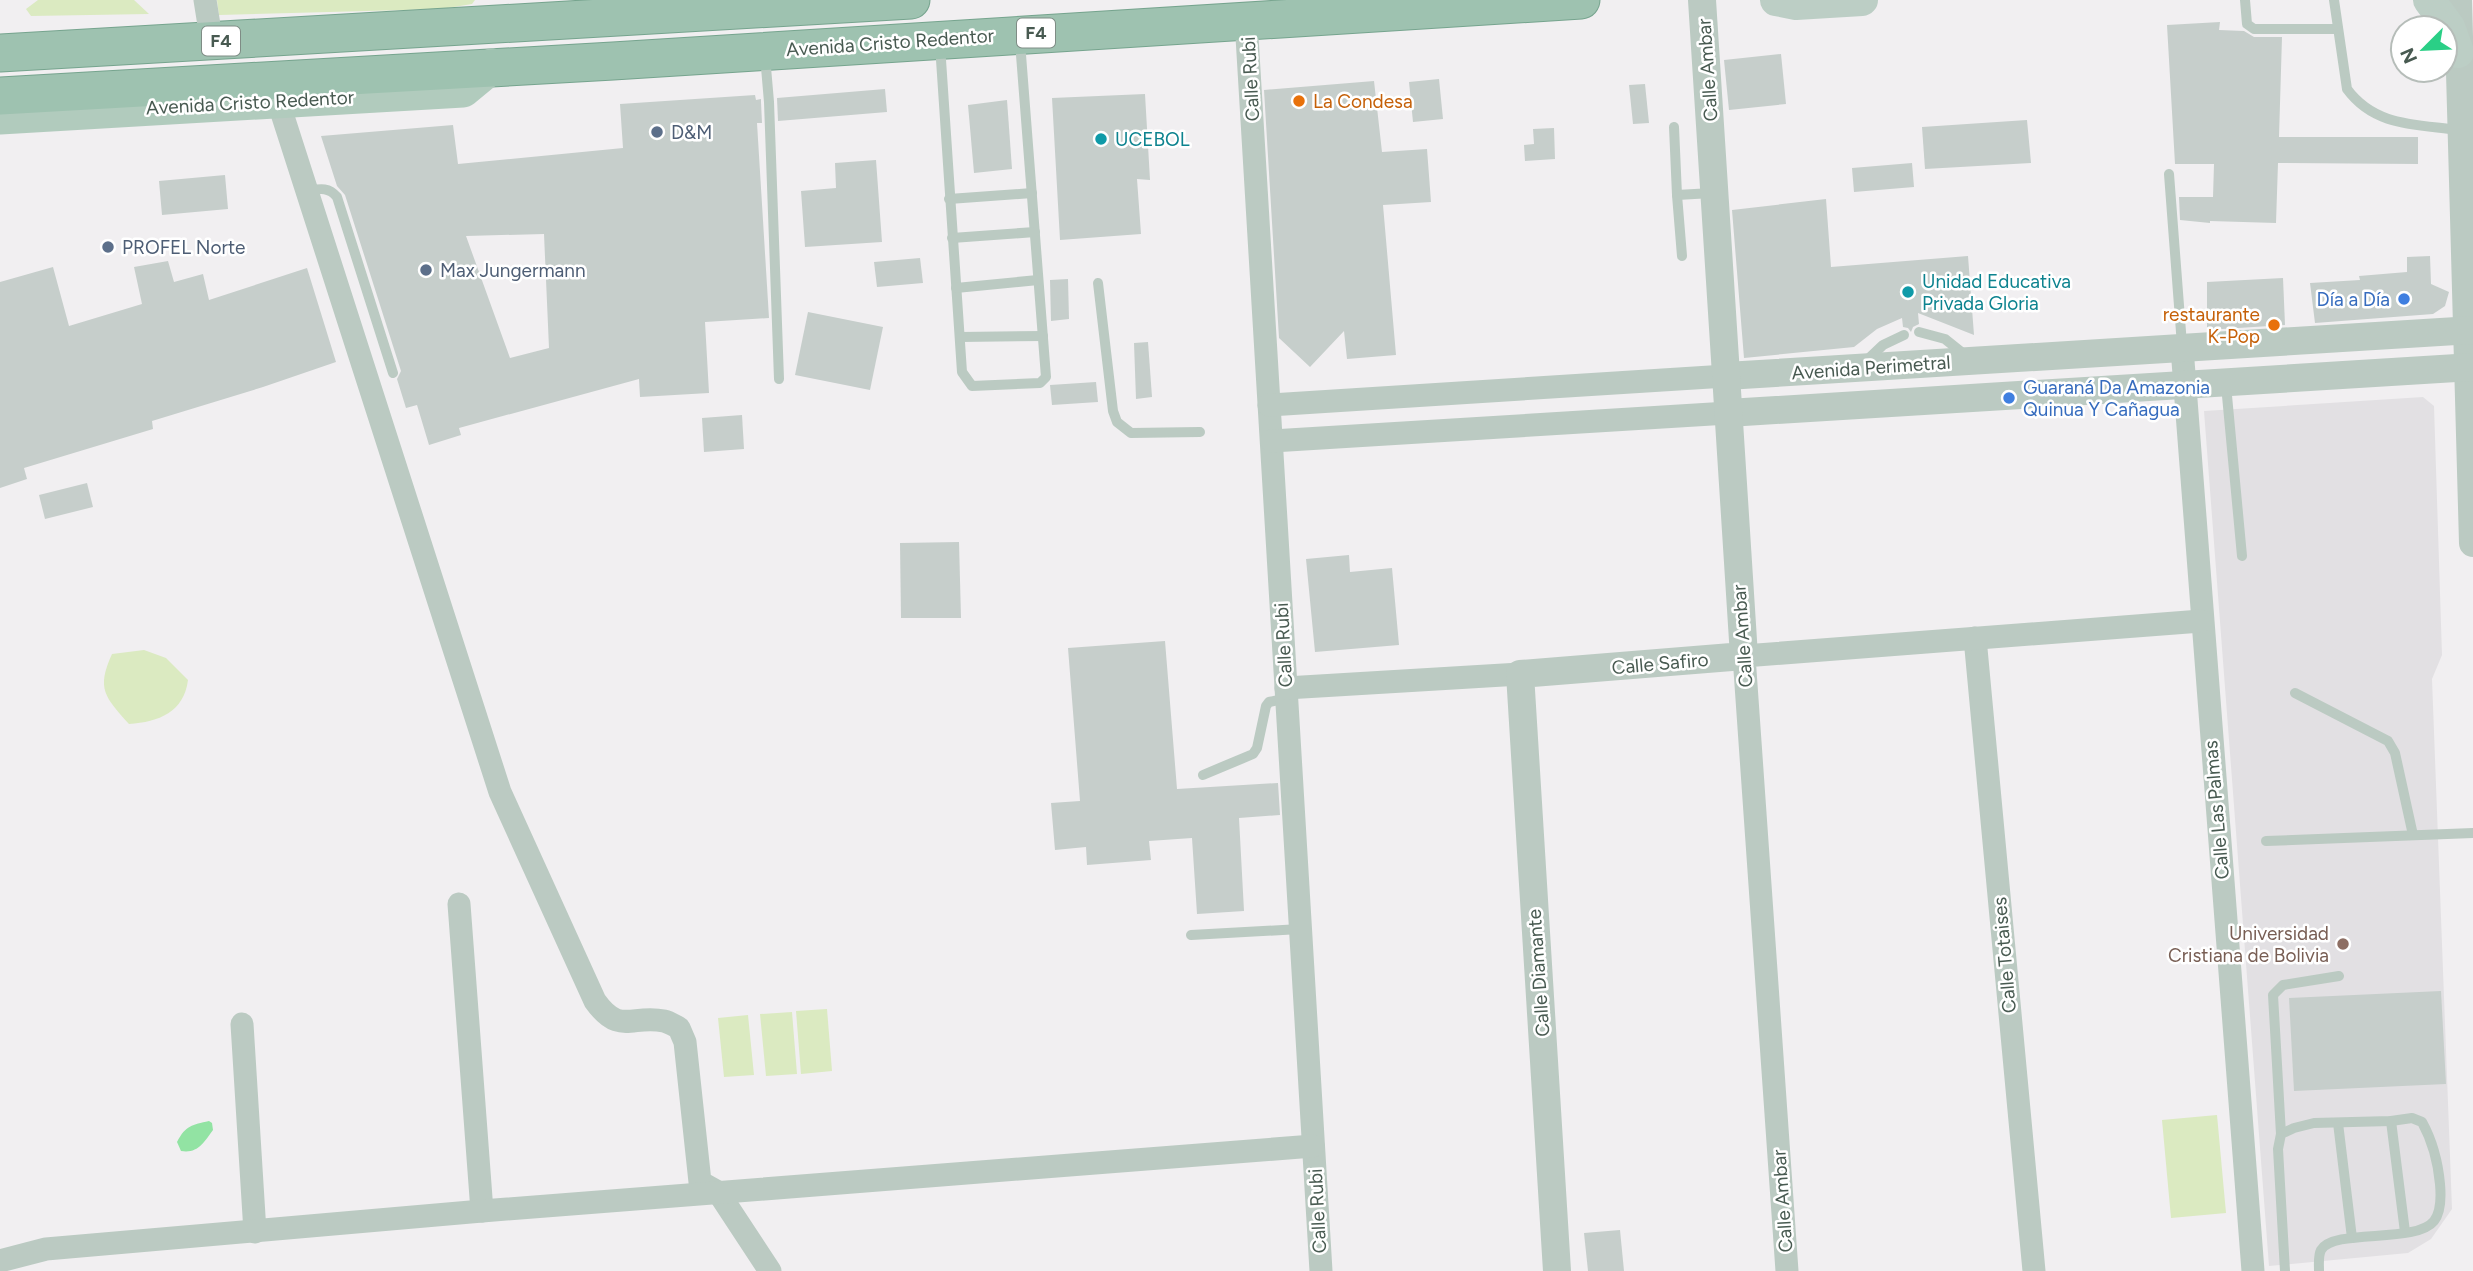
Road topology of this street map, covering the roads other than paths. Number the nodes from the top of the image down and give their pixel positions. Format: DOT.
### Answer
graph roads {
  1 [pos="911,0"];
  2 [pos="1581,0"];
  3 [pos="1702,0"];
  4 [pos="1776,0"];
  5 [pos="1862,0"];
  6 [pos="2245,0"];
  7 [pos="2334,0"];
  8 [pos="650,8"];
  9 [pos="207,13"];
  10 [pos="1246,20"];
  11 [pos="488,25"];
  12 [pos="2338,29"];
  13 [pos="1020,34"];
  14 [pos="940,39"];
  15 [pos="6,47"];
  16 [pos="764,50"];
  17 [pos="492,66"];
  18 [pos="2459,84"];
  19 [pos="278,101"];
  20 [pos="8,102"];
  21 [pos="1674,127"];
  22 [pos="2460,130"];
  23 [pos="2169,174"];
  24 [pos="305,191"];
  25 [pos="1032,193"];
  26 [pos="1714,193"];
  27 [pos="1677,195"];
  28 [pos="949,199"];
  29 [pos="1035,232"];
  30 [pos="952,238"];
  31 [pos="1682,256"];
  32 [pos="1038,280"];
  33 [pos="1098,283"];
  34 [pos="956,288"];
  35 [pos="2470,330"];
  36 [pos="1919,332"];
  37 [pos="1904,335"];
  38 [pos="1043,336"];
  39 [pos="960,337"];
  40 [pos="2182,348"];
  41 [pos="1972,361"];
  42 [pos="2471,367"];
  43 [pos="1857,368"];
  44 [pos="393,373"];
  45 [pos="1726,376"];
  46 [pos="779,379"];
  47 [pos="2226,382"];
  48 [pos="2184,385"];
  49 [pos="1269,405"];
  50 [pos="1728,413"];
  51 [pos="1200,432"];
  52 [pos="1272,441"];
  53 [pos="2473,543"];
  54 [pos="2242,556"];
  55 [pos="2201,621"];
  56 [pos="1975,638"];
  57 [pos="1744,656"];
  58 [pos="1520,674"];
  59 [pos="1286,693"];
  60 [pos="2295,693"];
  61 [pos="1203,775"];
  62 [pos="2473,833"];
  63 [pos="2413,835"];
  64 [pos="2266,841"];
  65 [pos="459,904"];
  66 [pos="1300,929"];
  67 [pos="1191,935"];
  68 [pos="2339,976"];
  69 [pos="242,1024"];
  70 [pos="2391,1121"];
  71 [pos="2339,1123"];
  72 [pos="2281,1134"];
  73 [pos="1313,1146"];
  74 [pos="718,1192"];
  75 [pos="482,1211"];
  76 [pos="255,1232"];
  77 [pos="2405,1232"];
  78 [pos="2352,1238"];
  79 [pos="0,1261"];
  80 [pos="770,1271"];
  81 [pos="1321,1271"];
  82 [pos="1557,1271"];
  83 [pos="1787,1271"];
  84 [pos="2034,1271"];
  85 [pos="2253,1271"];
  86 [pos="2285,1271"];
  87 [pos="2319,1271"];
  1 -- 8 [label="highway, F4"];
  2 -- 10 [label="highway, Avenida Cristo Redentor / F4"];
  3 -- 26 [label="street, Calle Ambar"];
  4 -- 5 [label="main road"];
  6 -- 12 [label="lane"];
  7 -- 12 [label="lane"];
  8 -- 11 [label="highway, F4"];
  9 -- 11 [label="main road"];
  9 -- 15 [label="main road"];
  10 -- 13 [label="highway, Avenida Cristo Redentor / F4"];
  10 -- 49 [label="street, Calle Rubi"];
  11 -- 15 [label="highway, F4"];
  12 -- 22 [label="lane"];
  13 -- 14 [label="highway, Avenida Cristo Redentor / F4"];
  13 -- 25 [label="lane"];
  14 -- 16 [label="highway, Avenida Cristo Redentor / F4"];
  14 -- 28 [label="lane"];
  16 -- 17 [label="highway, Avenida Cristo Redentor / F4"];
  16 -- 46 [label="lane"];
  17 -- 19 [label="main road, Avenida Cristo Redentor"];
  17 -- 20 [label="highway, Avenida Cristo Redentor / F4"];
  18 -- 22 [label="street"];
  19 -- 20 [label="main road, Avenida Cristo Redentor"];
  19 -- 24 [label="street"];
  21 -- 27 [label="lane"];
  22 -- 35 [label="street"];
  23 -- 40 [label="lane"];
  24 -- 44 [label="lane"];
  24 -- 74 [label="street"];
  25 -- 28 [label="lane"];
  25 -- 29 [label="lane"];
  26 -- 27 [label="lane"];
  26 -- 45 [label="street, Calle Ambar"];
  27 -- 31 [label="lane"];
  28 -- 30 [label="lane"];
  29 -- 30 [label="lane"];
  29 -- 32 [label="lane"];
  30 -- 34 [label="lane"];
  32 -- 34 [label="lane"];
  32 -- 38 [label="lane"];
  33 -- 51 [label="lane"];
  34 -- 39 [label="lane"];
  35 -- 40 [label="street, Avenida Perimetral"];
  35 -- 42 [label="street"];
  36 -- 41 [label="lane"];
  37 -- 43 [label="lane"];
  38 -- 39 [label="lane"];
  38 -- 39 [label="lane"];
  40 -- 41 [label="street, Avenida Perimetral"];
  40 -- 48 [label="street, Calle Las Palmas"];
  41 -- 43 [label="street, Avenida Perimetral"];
  42 -- 47 [label="street, Avenida Perimetral"];
  42 -- 53 [label="street"];
  43 -- 45 [label="street, Avenida Perimetral"];
  45 -- 49 [label="street, Avenida Perimetral"];
  45 -- 50 [label="street, Calle Ambar"];
  47 -- 48 [label="street, Avenida Perimetral"];
  47 -- 54 [label="lane"];
  48 -- 50 [label="street, Avenida Perimetral"];
  48 -- 55 [label="street, Calle Las Palmas"];
  49 -- 52 [label="street, Calle Rubi"];
  50 -- 52 [label="street, Avenida Perimetral"];
  50 -- 57 [label="street, Calle Ambar"];
  52 -- 59 [label="street, Calle Rubi"];
  55 -- 56 [label="street, Calle Safiro"];
  55 -- 85 [label="street, Calle Las Palmas"];
  56 -- 57 [label="street, Calle Safiro"];
  56 -- 84 [label="street, Calle Totaises"];
  57 -- 58 [label="street, Calle Safiro"];
  57 -- 83 [label="street, Calle Ambar"];
  58 -- 59 [label="street, Calle Safiro"];
  58 -- 82 [label="street, Calle Diamante"];
  59 -- 61 [label="lane"];
  59 -- 66 [label="street, Calle Rubi"];
  60 -- 63 [label="lane"];
  62 -- 63 [label="lane"];
  63 -- 64 [label="lane"];
  65 -- 75 [label="street"];
  66 -- 67 [label="lane"];
  66 -- 73 [label="street, Calle Rubi"];
  68 -- 72 [label="lane"];
  69 -- 76 [label="street"];
  70 -- 71 [label="lane"];
  70 -- 77 [label="lane"];
  70 -- 77 [label="lane"];
  71 -- 72 [label="lane"];
  71 -- 78 [label="lane"];
  72 -- 86 [label="lane"];
  73 -- 74 [label="street"];
  73 -- 81 [label="street, Calle Rubi"];
  74 -- 75 [label="street"];
  74 -- 80 [label="street"];
  75 -- 76 [label="street"];
  76 -- 79 [label="street"];
  77 -- 78 [label="lane"];
  78 -- 87 [label="lane"];
}
